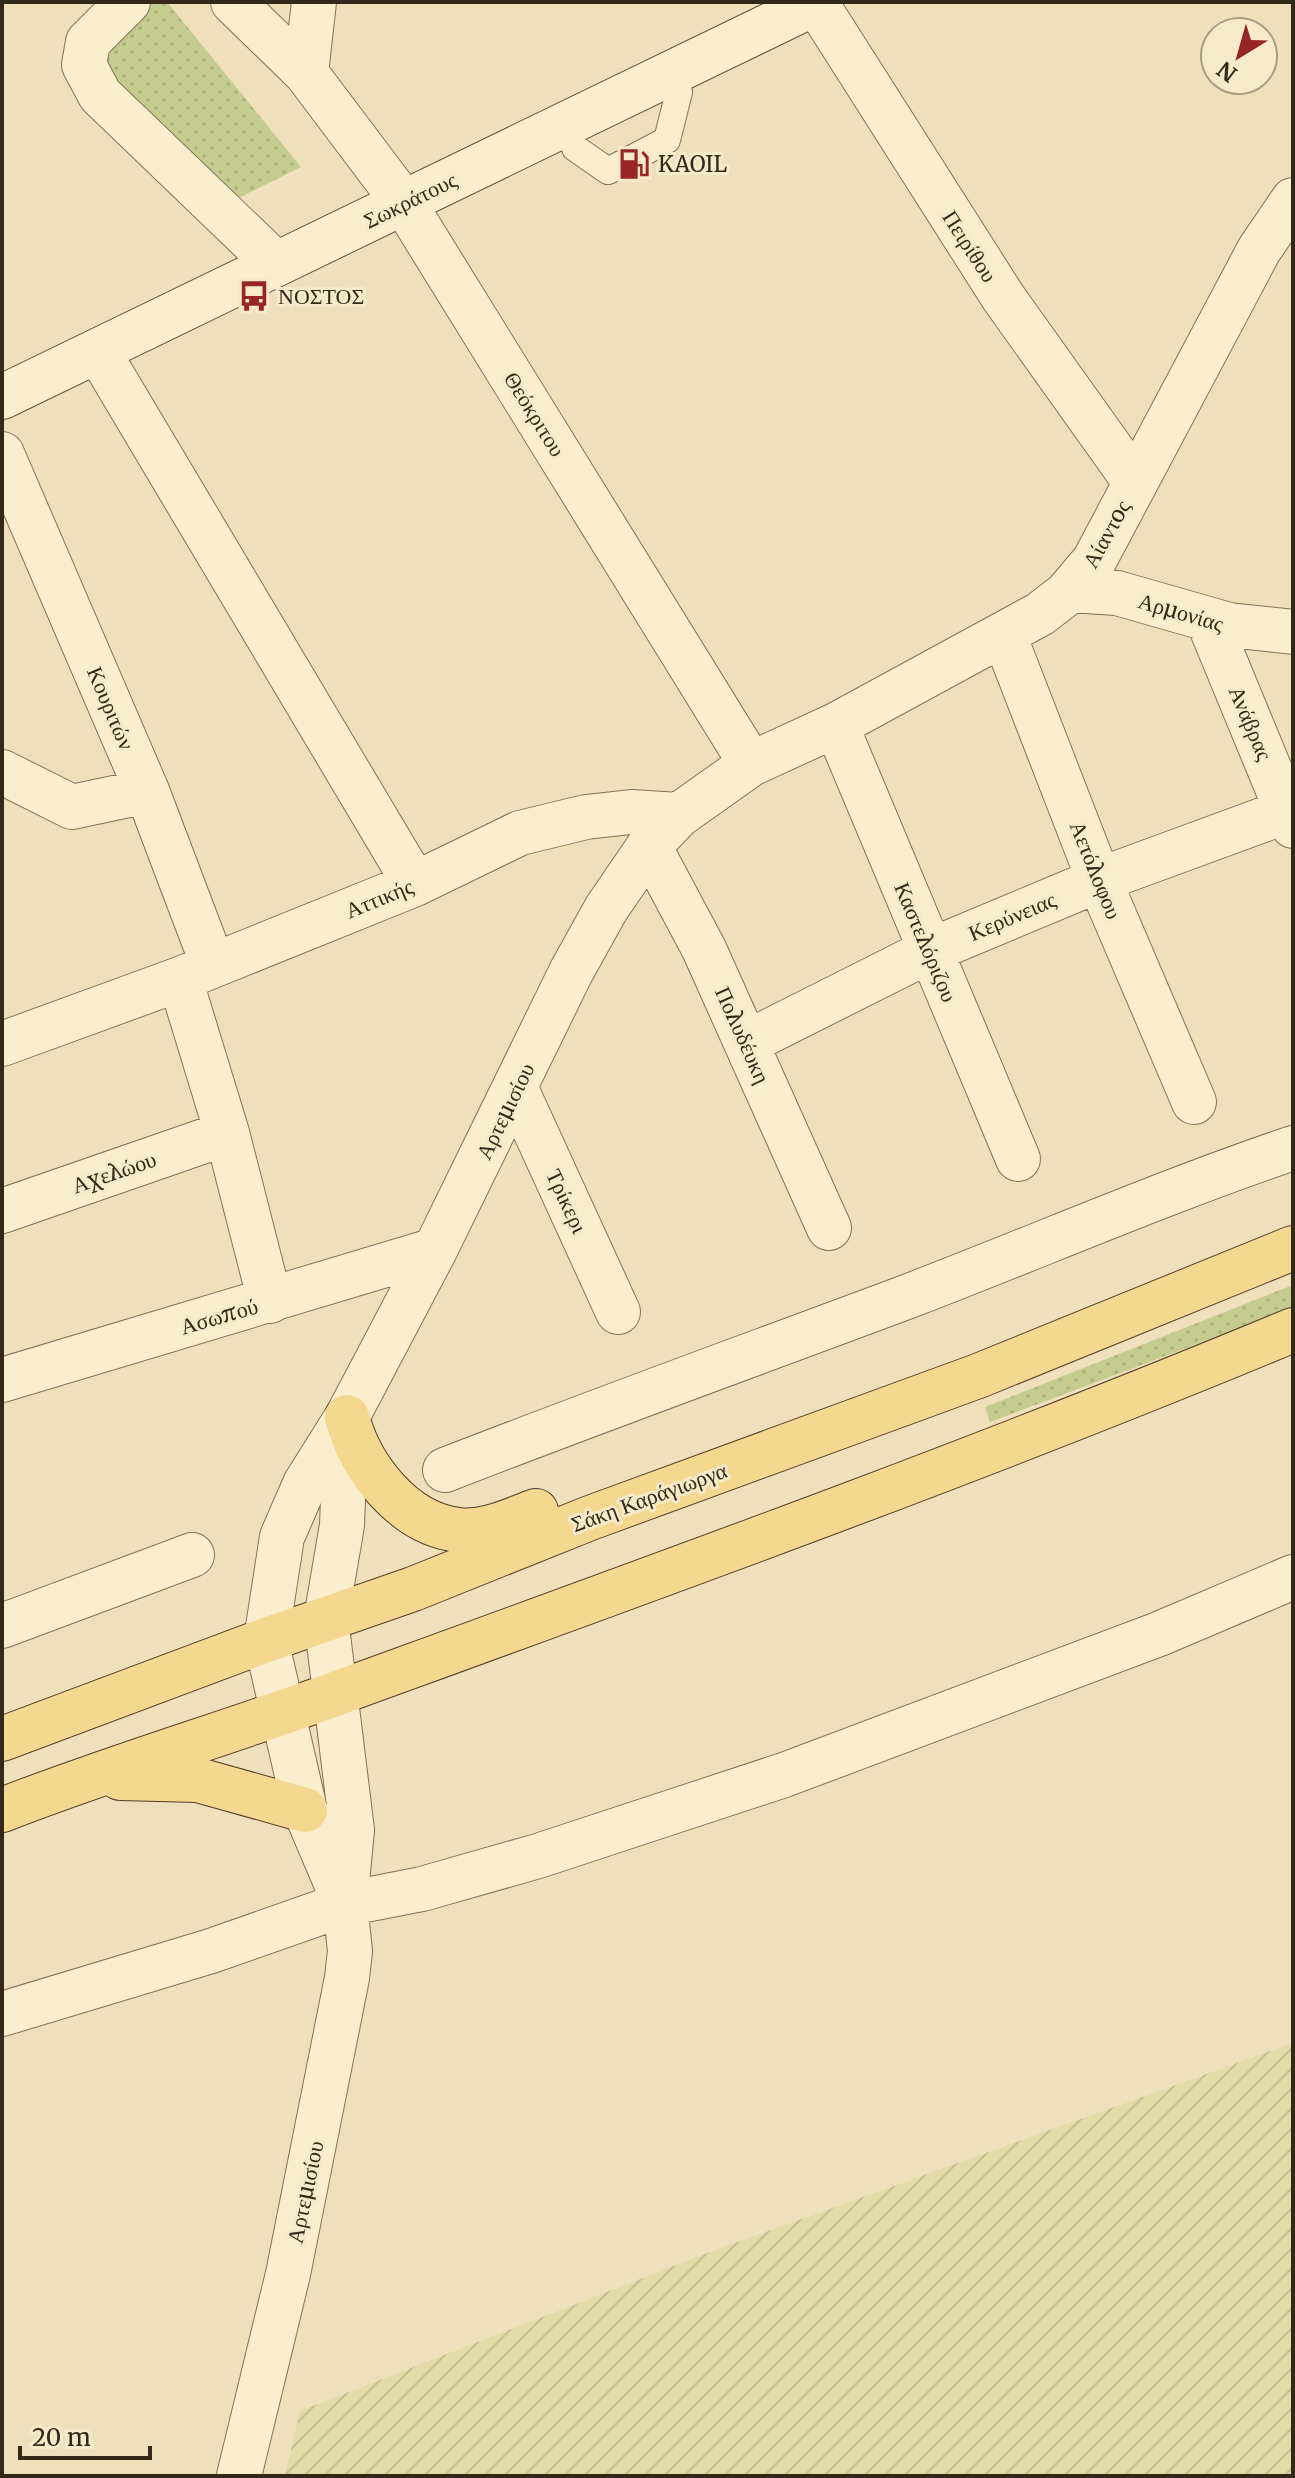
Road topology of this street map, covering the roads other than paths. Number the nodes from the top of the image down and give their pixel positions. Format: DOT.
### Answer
graph roads {
  1 [pos="128,2"];
  2 [pos="233,2"];
  3 [pos="314,2"];
  4 [pos="817,3"];
  5 [pos="769,13"];
  6 [pos="306,73"];
  7 [pos="679,92"];
  8 [pos="575,148"];
  9 [pos="1293,200"];
  10 [pos="404,203"];
  11 [pos="276,264"];
  12 [pos="99,353"];
  13 [pos="2,397"];
  14 [pos="2,454"];
  15 [pos="1135,482"];
  16 [pos="1070,590"];
  17 [pos="1208,620"];
  18 [pos="1290,627"];
  19 [pos="1004,635"];
  20 [pos="836,725"];
  21 [pos="751,764"];
  22 [pos="2,772"];
  23 [pos="147,791"];
  24 [pos="679,815"];
  25 [pos="1290,818"];
  26 [pos="649,846"];
  27 [pos="1099,880"];
  28 [pos="415,884"];
  29 [pos="929,951"];
  30 [pos="196,972"];
  31 [pos="746,1043"];
  32 [pos="2,1044"];
  33 [pos="516,1089"];
  34 [pos="1194,1102"];
  35 [pos="227,1133"];
  36 [pos="1293,1148"];
  37 [pos="1018,1159"];
  38 [pos="2,1211"];
  39 [pos="829,1228"];
  40 [pos="1293,1248"];
  41 [pos="435,1250"];
  42 [pos="270,1301"];
  43 [pos="618,1312"];
  44 [pos="1293,1330"];
  45 [pos="2,1380"];
  46 [pos="347,1417"];
  47 [pos="445,1470"];
  48 [pos="590,1518"];
  49 [pos="192,1555"];
  50 [pos="1293,1577"];
  51 [pos="326,1619"];
  52 [pos="2,1626"];
  53 [pos="266,1640"];
  54 [pos="336,1693"];
  55 [pos="280,1713"];
  56 [pos="2,1739"];
  57 [pos="86,1777"];
  58 [pos="2,1810"];
  59 [pos="305,1810"];
  60 [pos="345,1904"];
  61 [pos="2,2014"];
  62 [pos="239,2476"];
  1 -- 11 [label="street"];
  2 -- 6 [label="street, Θεόκριτου"];
  3 -- 6 [label="street"];
  4 -- 5 [label="street, Σωκράτους"];
  4 -- 15 [label="street, Πειρίθου"];
  5 -- 10 [label="street, Σωκράτους"];
  6 -- 10 [label="street, Θεόκριτου"];
  7 -- 8 [label="lane"];
  9 -- 15 [label="street, Αίαντoς"];
  10 -- 11 [label="street, Σωκράτους"];
  10 -- 21 [label="street, Θεόκριτου"];
  11 -- 12 [label="street, Σωκράτους"];
  12 -- 13 [label="street, Σωκράτους"];
  12 -- 28 [label="street"];
  14 -- 23 [label="street, Κουριτών"];
  15 -- 16 [label="street, Αίαντoς"];
  16 -- 17 [label="street, Αρμονίας"];
  16 -- 19 [label="street, Αίαντoς"];
  17 -- 18 [label="street, Αρμονίας"];
  17 -- 25 [label="street, Ανάβρας"];
  19 -- 20 [label="street, Αίαντoς"];
  19 -- 27 [label="street, Αετόλοφου"];
  20 -- 21 [label="street, Αίαντoς"];
  20 -- 29 [label="street, Καστελόριζου"];
  21 -- 24 [label="street"];
  22 -- 23 [label="street"];
  23 -- 30 [label="street, Κουριτών"];
  24 -- 26 [label="street, Αρτεμισίου"];
  24 -- 28 [label="street, Αττικής"];
  25 -- 27 [label="street, Κερύνειας"];
  26 -- 31 [label="street, Πολυδέυκη"];
  26 -- 33 [label="street, Αρτεμισίου"];
  27 -- 29 [label="street, Κερύνειας"];
  27 -- 34 [label="street, Αετόλοφου"];
  28 -- 30 [label="street, Αττικής"];
  29 -- 31 [label="street, Κερύνειας"];
  29 -- 37 [label="street, Καστελόριζου"];
  30 -- 32 [label="street, Αττικής"];
  30 -- 35 [label="street, Κουριτών"];
  31 -- 39 [label="street, Πολυδέυκη"];
  33 -- 41 [label="street, Αρτεμισίου"];
  33 -- 43 [label="street, Τρίκερι"];
  35 -- 38 [label="street, Αχελώου"];
  35 -- 42 [label="street, Κουριτών"];
  36 -- 47 [label="street"];
  40 -- 48 [label="main road, Σάκη Καράγιωργα"];
  41 -- 42 [label="street, Ασωπού"];
  41 -- 46 [label="street, Αρτεμισίου"];
  42 -- 45 [label="street, Ασωπού"];
  44 -- 54 [label="main road"];
  46 -- 48 [label="main road"];
  46 -- 51 [label="street"];
  46 -- 53 [label="street, Αρτεμισίου"];
  48 -- 51 [label="main road, Σάκη Καράγιωργα"];
  49 -- 52 [label="street"];
  50 -- 60 [label="street"];
  51 -- 53 [label="main road, Σάκη Καράγιωργα"];
  51 -- 54 [label="street"];
  53 -- 55 [label="street, Αρτεμισίου"];
  53 -- 56 [label="main road, Σάκη Καράγιωργα"];
  54 -- 55 [label="main road"];
  54 -- 60 [label="street"];
  55 -- 57 [label="main road"];
  55 -- 59 [label="street, Αρτεμισίου"];
  57 -- 58 [label="main road"];
  57 -- 59 [label="main road"];
  59 -- 60 [label="street, Αρτεμισίου"];
  60 -- 61 [label="street"];
  60 -- 62 [label="street, Αρτεμισίου"];
}
